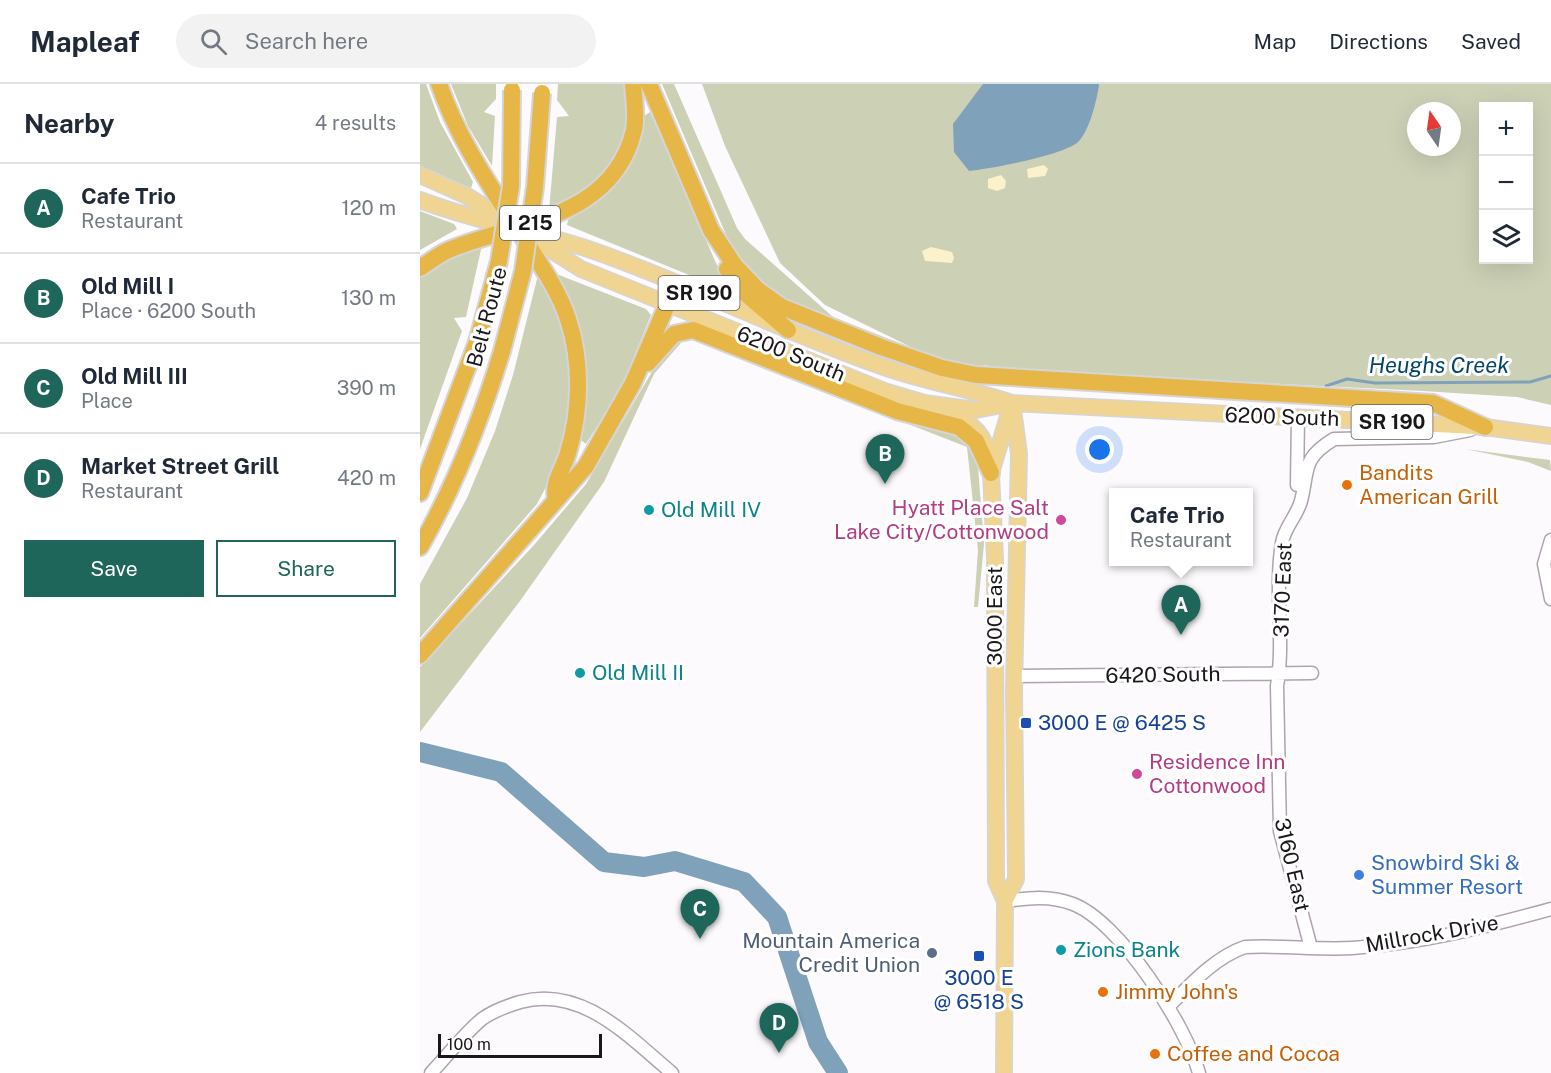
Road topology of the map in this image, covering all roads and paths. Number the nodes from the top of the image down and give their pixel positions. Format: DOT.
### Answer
graph roads {
  1 [pos="439,84"];
  2 [pos="633,84"];
  3 [pos="649,84"];
  4 [pos="512,87"];
  5 [pos="541,88"];
  6 [pos="420,175"];
  7 [pos="420,200"];
  8 [pos="517,228"];
  9 [pos="711,230"];
  10 [pos="420,268"];
  11 [pos="667,305"];
  12 [pos="788,330"];
  13 [pos="633,383"];
  14 [pos="924,403"];
  15 [pos="1012,403"];
  16 [pos="1298,417"];
  17 [pos="1485,427"];
  18 [pos="1551,436"];
  19 [pos="991,473"];
  20 [pos="420,493"];
  21 [pos="556,500"];
  22 [pos="1298,510"];
  23 [pos="1551,540"];
  24 [pos="420,547"];
  25 [pos="1551,599"];
  26 [pos="420,655"];
  27 [pos="1312,673"];
  28 [pos="1279,674"];
  29 [pos="1015,676"];
  30 [pos="1005,901"];
  31 [pos="1551,909"];
  32 [pos="1311,948"];
  33 [pos="1168,1007"];
  34 [pos="431,1073"];
  35 [pos="672,1073"];
  36 [pos="1004,1073"];
  37 [pos="1199,1073"];
  1 -- 8 [label="highway"];
  2 -- 8 [label="highway"];
  3 -- 9 [label="highway"];
  4 -- 20 [label="highway, Belt Route / I 215, bridge"];
  5 -- 24 [label="highway, Belt Route / I 215, bridge"];
  6 -- 8 [label="main road, 6200 South / SR 190"];
  7 -- 8 [label="main road, 6200 South / SR 190"];
  8 -- 10 [label="highway"];
  8 -- 11 [label="main road, 6200 South / SR 190"];
  8 -- 12 [label="main road, 6200 South / SR 190"];
  8 -- 21 [label="highway"];
  9 -- 12 [label="highway"];
  9 -- 17 [label="highway"];
  11 -- 13 [label="highway"];
  11 -- 14 [label="main road, 6200 South / SR 190"];
  12 -- 15 [label="main road, 6200 South / SR 190"];
  13 -- 19 [label="highway"];
  13 -- 21 [label="highway"];
  14 -- 15 [label="main road, 6200 South / SR 190"];
  14 -- 19 [label="main road"];
  15 -- 16 [label="main road, 6200 South / SR 190"];
  15 -- 19 [label="main road, 3000 East"];
  15 -- 29 [label="main road, 3000 East"];
  16 -- 17 [label="main road, 6200 South / SR 190"];
  16 -- 22 [label="street, 3170 East"];
  17 -- 18 [label="main road, 6200 South / SR 190"];
  17 -- 22 [label="street, 3170 East"];
  19 -- 30 [label="main road, 3000 East"];
  21 -- 26 [label="highway"];
  22 -- 28 [label="street, 3170 East"];
  23 -- 25 [label="street"];
  27 -- 28 [label="street, 6420 South"];
  28 -- 29 [label="street, 6420 South"];
  28 -- 32 [label="street, 3160 East"];
  29 -- 30 [label="main road, 3000 East"];
  30 -- 33 [label="street"];
  30 -- 36 [label="main road, 3000 East"];
  31 -- 32 [label="street, Millrock Drive"];
  32 -- 33 [label="street, Millrock Drive"];
  33 -- 37 [label="street"];
  34 -- 35 [label="street"];
}
